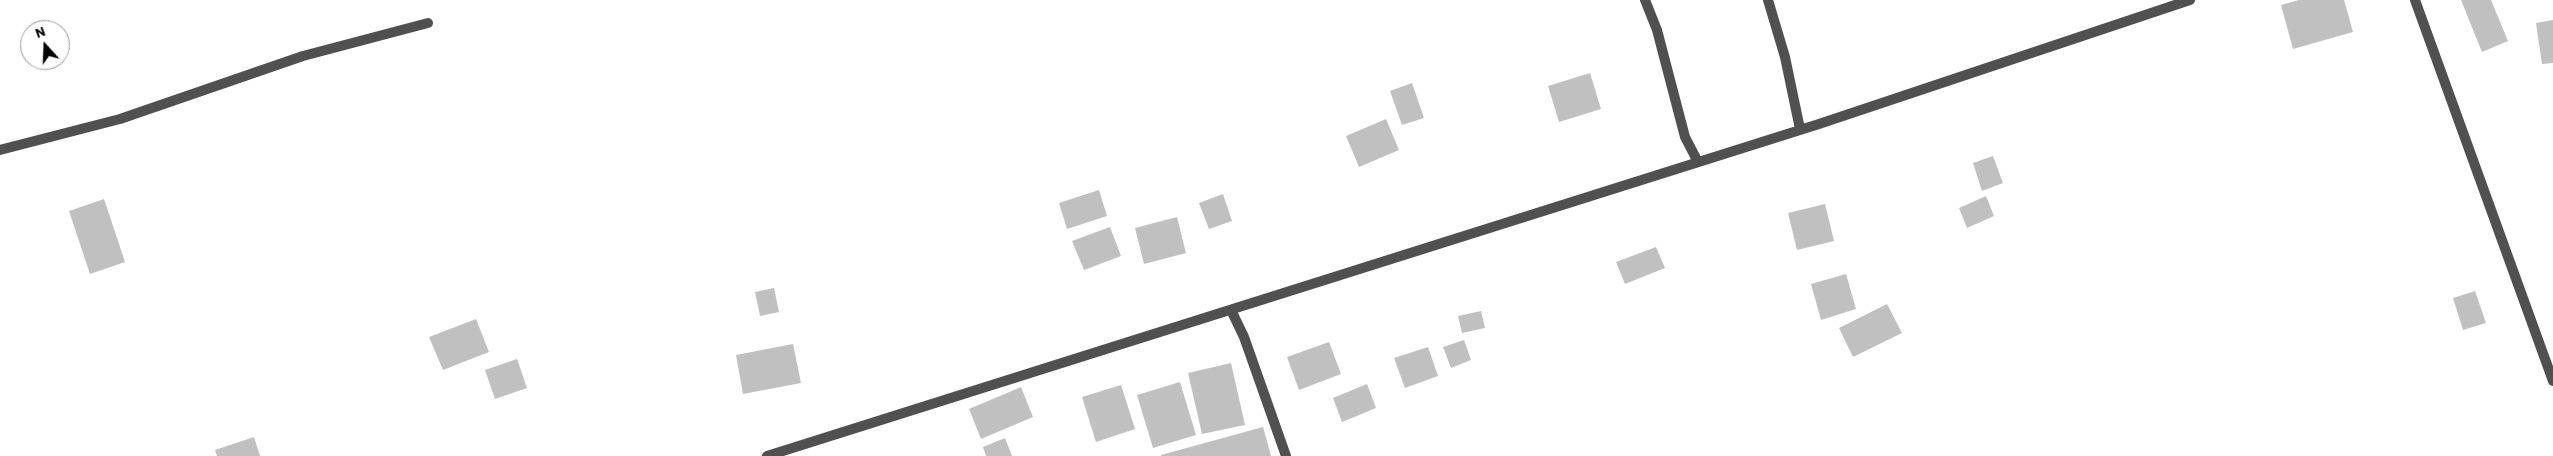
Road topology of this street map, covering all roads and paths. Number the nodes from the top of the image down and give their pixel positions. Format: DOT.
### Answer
graph roads {
  1 [pos="1646,0"];
  2 [pos="1768,0"];
  3 [pos="2190,0"];
  4 [pos="2415,0"];
  5 [pos="428,23"];
  6 [pos="1800,130"];
  7 [pos="0,150"];
  8 [pos="1698,162"];
  9 [pos="1231,310"];
  10 [pos="2553,381"];
  11 [pos="767,456"];
  12 [pos="1286,456"];
  1 -- 8 [label="street"];
  2 -- 6 [label="street"];
  3 -- 6 [label="street"];
  4 -- 10 [label="street"];
  5 -- 7 [label="street"];
  6 -- 8 [label="street"];
  8 -- 9 [label="street"];
  9 -- 11 [label="street"];
  9 -- 12 [label="street"];
}
